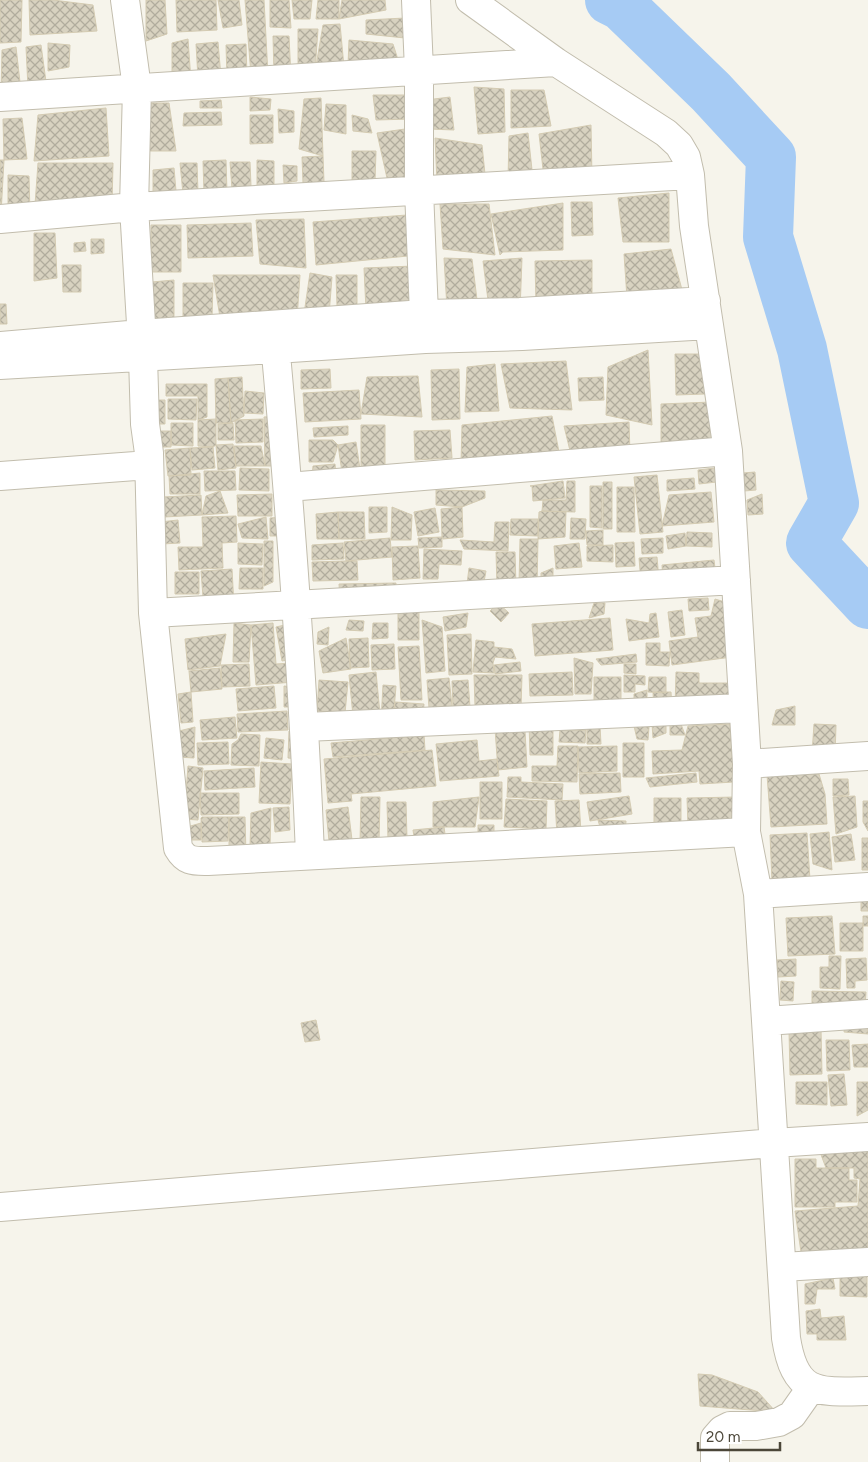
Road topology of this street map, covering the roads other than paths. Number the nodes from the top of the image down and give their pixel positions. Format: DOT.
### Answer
graph roads {
  1 [pos="125,0"];
  2 [pos="416,0"];
  3 [pos="470,0"];
  4 [pos="556,62"];
  5 [pos="419,70"];
  6 [pos="137,88"];
  7 [pos="0,97"];
  8 [pos="690,175"];
  9 [pos="419,190"];
  10 [pos="134,207"];
  11 [pos="0,219"];
  12 [pos="708,313"];
  13 [pos="424,314"];
  14 [pos="275,337"];
  15 [pos="142,345"];
  16 [pos="0,346"];
  17 [pos="0,365"];
  18 [pos="728,450"];
  19 [pos="149,465"];
  20 [pos="0,476"];
  21 [pos="288,487"];
  22 [pos="736,580"];
  23 [pos="296,605"];
  24 [pos="154,614"];
  25 [pos="743,708"];
  26 [pos="305,727"];
  27 [pos="868,756"];
  28 [pos="747,764"];
  29 [pos="746,832"];
  30 [pos="310,854"];
  31 [pos="868,887"];
  32 [pos="758,894"];
  33 [pos="868,1014"];
  34 [pos="766,1021"];
  35 [pos="868,1137"];
  36 [pos="774,1143"];
  37 [pos="0,1207"];
  38 [pos="868,1262"];
  39 [pos="782,1267"];
  40 [pos="811,1388"];
  41 [pos="868,1391"];
  42 [pos="715,1462"];
  1 -- 6 [label="street"];
  2 -- 5 [label="street"];
  3 -- 4 [label="street"];
  4 -- 5 [label="street"];
  4 -- 8 [label="street"];
  5 -- 6 [label="street"];
  5 -- 9 [label="street"];
  6 -- 7 [label="street"];
  6 -- 10 [label="street"];
  8 -- 9 [label="street"];
  8 -- 12 [label="street"];
  9 -- 10 [label="street"];
  9 -- 13 [label="street"];
  10 -- 11 [label="street"];
  10 -- 15 [label="street"];
  12 -- 13 [label="street"];
  12 -- 14 [label="street"];
  12 -- 18 [label="street"];
  13 -- 14 [label="street"];
  14 -- 15 [label="street"];
  14 -- 21 [label="street"];
  15 -- 16 [label="street"];
  15 -- 17 [label="street"];
  15 -- 19 [label="street"];
  18 -- 21 [label="street"];
  18 -- 22 [label="street"];
  19 -- 20 [label="street"];
  19 -- 24 [label="street"];
  21 -- 23 [label="street"];
  22 -- 23 [label="street"];
  22 -- 25 [label="street"];
  23 -- 24 [label="street"];
  23 -- 26 [label="street"];
  24 -- 30 [label="street"];
  25 -- 26 [label="street"];
  25 -- 28 [label="street"];
  26 -- 30 [label="street"];
  27 -- 28 [label="street"];
  28 -- 29 [label="street"];
  29 -- 30 [label="street"];
  29 -- 32 [label="street"];
  31 -- 32 [label="street"];
  32 -- 34 [label="street"];
  33 -- 34 [label="street"];
  34 -- 36 [label="street"];
  35 -- 36 [label="street"];
  36 -- 37 [label="street"];
  36 -- 39 [label="street"];
  38 -- 39 [label="street"];
  39 -- 40 [label="street"];
  40 -- 41 [label="street"];
  40 -- 42 [label="street"];
}
